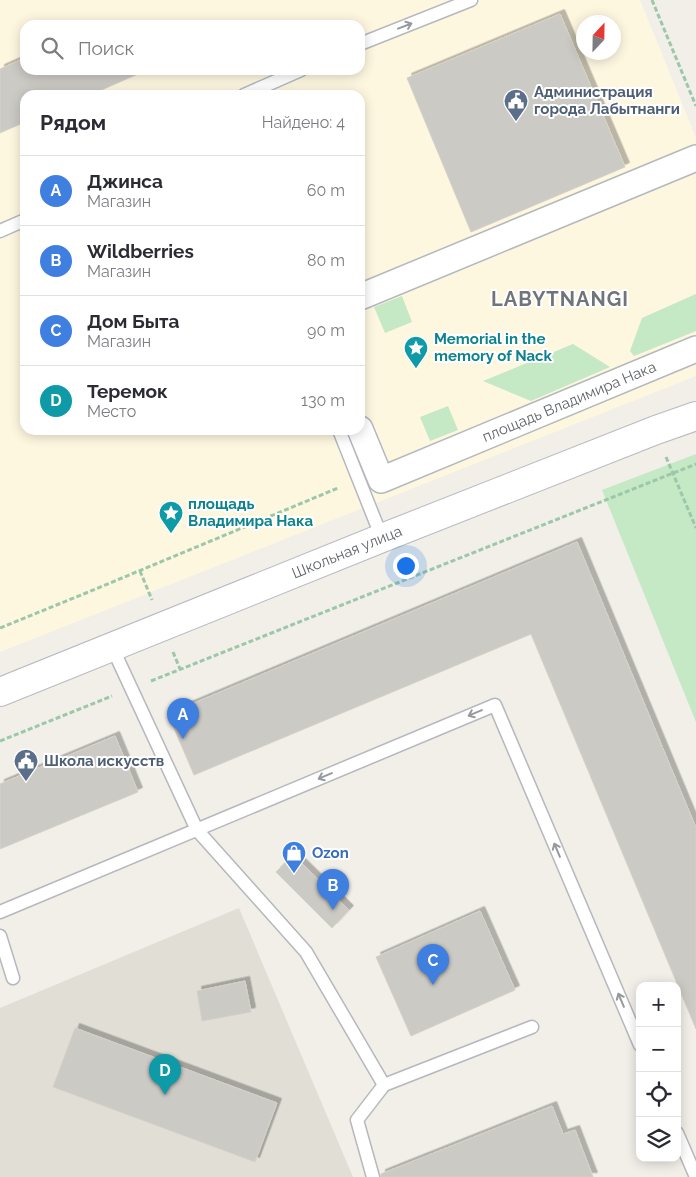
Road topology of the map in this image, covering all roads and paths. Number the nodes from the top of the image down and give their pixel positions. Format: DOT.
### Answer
graph roads {
  1 [pos="471,0"];
  2 [pos="652,0"];
  3 [pos="365,42"];
  4 [pos="290,75"];
  5 [pos="255,90"];
  6 [pos="696,106"];
  7 [pos="696,158"];
  8 [pos="20,222"];
  9 [pos="0,230"];
  10 [pos="365,295"];
  11 [pos="696,349"];
  12 [pos="696,416"];
  13 [pos="341,435"];
  14 [pos="362,435"];
  15 [pos="696,464"];
  16 [pos="672,473"];
  17 [pos="696,528"];
  18 [pos="382,538"];
  19 [pos="112,647"];
  20 [pos="131,689"];
  21 [pos="0,692"];
  22 [pos="0,741"];
  23 [pos="197,830"];
  24 [pos="0,912"];
  25 [pos="0,936"];
  26 [pos="13,978"];
  27 [pos="532,1027"];
  28 [pos="636,1036"];
  29 [pos="384,1085"];
  30 [pos="681,1142"];
  31 [pos="373,1177"];
  32 [pos="696,1177"];
  3 -- 1 [label="lane, one-way"];
  2 -- 6 [label="path"];
  4 -- 5 [label="lane"];
  7 -- 10 [label="street"];
  8 -- 9 [label="lane"];
  11 -- 14 [label="street, площадь Владимира Нака"];
  12 -- 18 [label="street, Школьная улица"];
  13 -- 18 [label="lane"];
  15 -- 16 [label="path"];
  16 -- 17 [label="path"];
  16 -- 20 [label="path"];
  18 -- 19 [label="street, Школьная улица"];
  19 -- 20 [label="lane"];
  19 -- 21 [label="street, Школьная улица"];
  20 -- 22 [label="path"];
  20 -- 23 [label="lane"];
  23 -- 24 [label="lane"];
  28 -- 23 [label="lane, one-way"];
  23 -- 29 [label="lane"];
  25 -- 26 [label="lane"];
  27 -- 29 [label="lane"];
  29 -- 31 [label="lane"];
  30 -- 32 [label="lane"];
}
